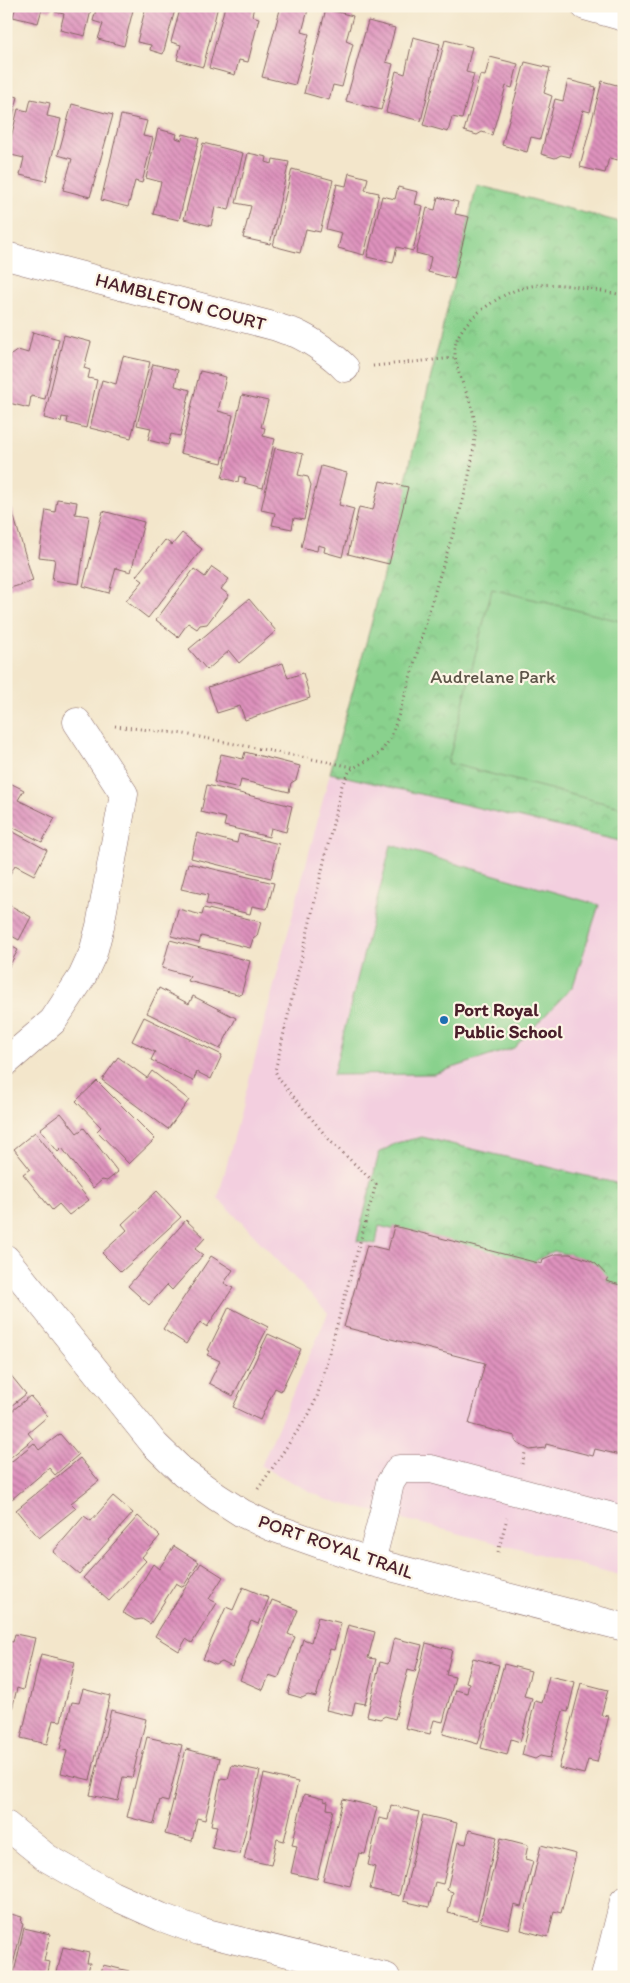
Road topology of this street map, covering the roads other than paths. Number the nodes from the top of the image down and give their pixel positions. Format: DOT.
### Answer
graph roads {
  1 [pos="585,6"];
  2 [pos="624,16"];
  3 [pos="6,256"];
  4 [pos="345,368"];
  5 [pos="77,722"];
  6 [pos="6,1062"];
  7 [pos="6,1259"];
  8 [pos="624,1520"];
  9 [pos="371,1562"];
  10 [pos="624,1627"];
  11 [pos="6,1824"];
  12 [pos="624,1901"];
  13 [pos="386,1977"];
  14 [pos="605,1977"];
  1 -- 2 [label="street"];
  3 -- 4 [label="street, HAMBLETON COURT"];
  5 -- 6 [label="street"];
  7 -- 9 [label="street, PORT ROYAL TRAIL"];
  8 -- 9 [label="street"];
  9 -- 10 [label="street, PORT ROYAL TRAIL"];
  11 -- 13 [label="street"];
  12 -- 14 [label="street"];
}
